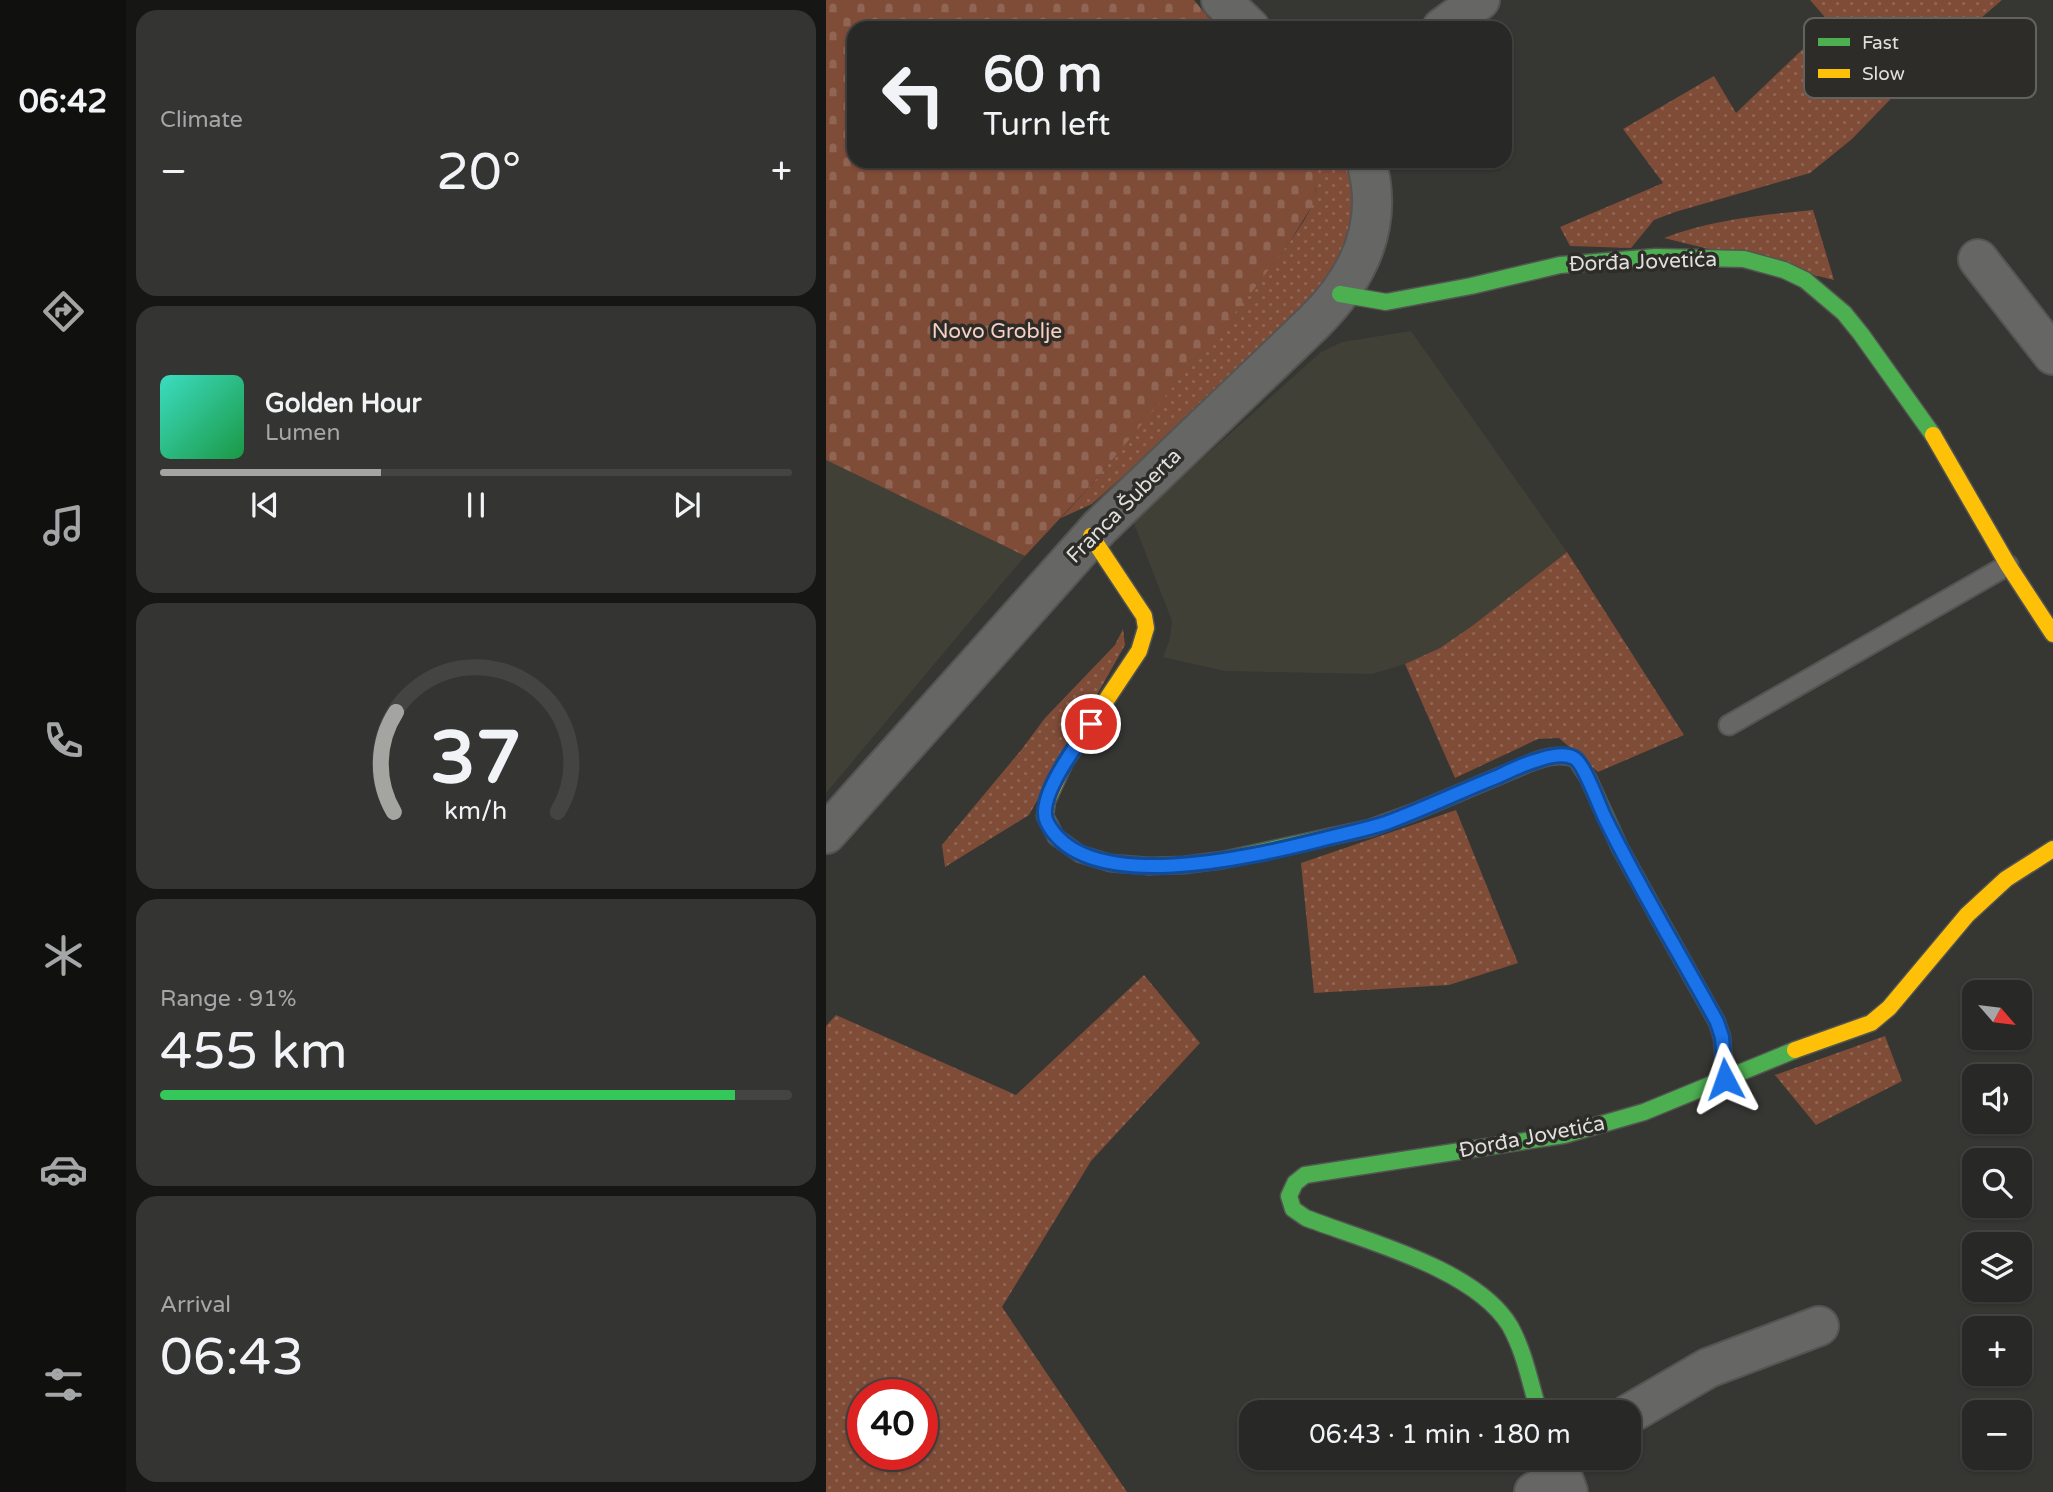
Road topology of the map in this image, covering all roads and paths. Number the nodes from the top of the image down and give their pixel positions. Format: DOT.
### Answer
graph roads {
  1 [pos="1222,0"];
  2 [pos="1480,0"];
  3 [pos="1243,21"];
  4 [pos="1452,21"];
  5 [pos="1368,168"];
  6 [pos="1978,259"];
  7 [pos="1340,294"];
  8 [pos="2053,355"];
  9 [pos="1091,537"];
  10 [pos="2008,565"];
  11 [pos="2053,634"];
  12 [pos="1729,725"];
  13 [pos="826,834"];
  14 [pos="2053,849"];
  15 [pos="1725,1079"];
  16 [pos="1819,1326"];
  17 [pos="1536,1400"];
  18 [pos="1641,1407"];
  1 -- 3 [label="street"];
  2 -- 4 [label="street"];
  5 -- 7 [label="street, Franca Šuberta"];
  6 -- 8 [label="street"];
  7 -- 9 [label="street, Franca Šuberta"];
  7 -- 10 [label="street, Đorđa Jovetića"];
  9 -- 13 [label="street, Franca Šuberta"];
  9 -- 15 [label="street"];
  10 -- 11 [label="street, Đorđa Jovetića"];
  10 -- 12 [label="lane"];
  14 -- 15 [label="street, Đorđa Jovetića"];
  15 -- 17 [label="street, Đorđa Jovetića"];
  16 -- 18 [label="street"];
}
